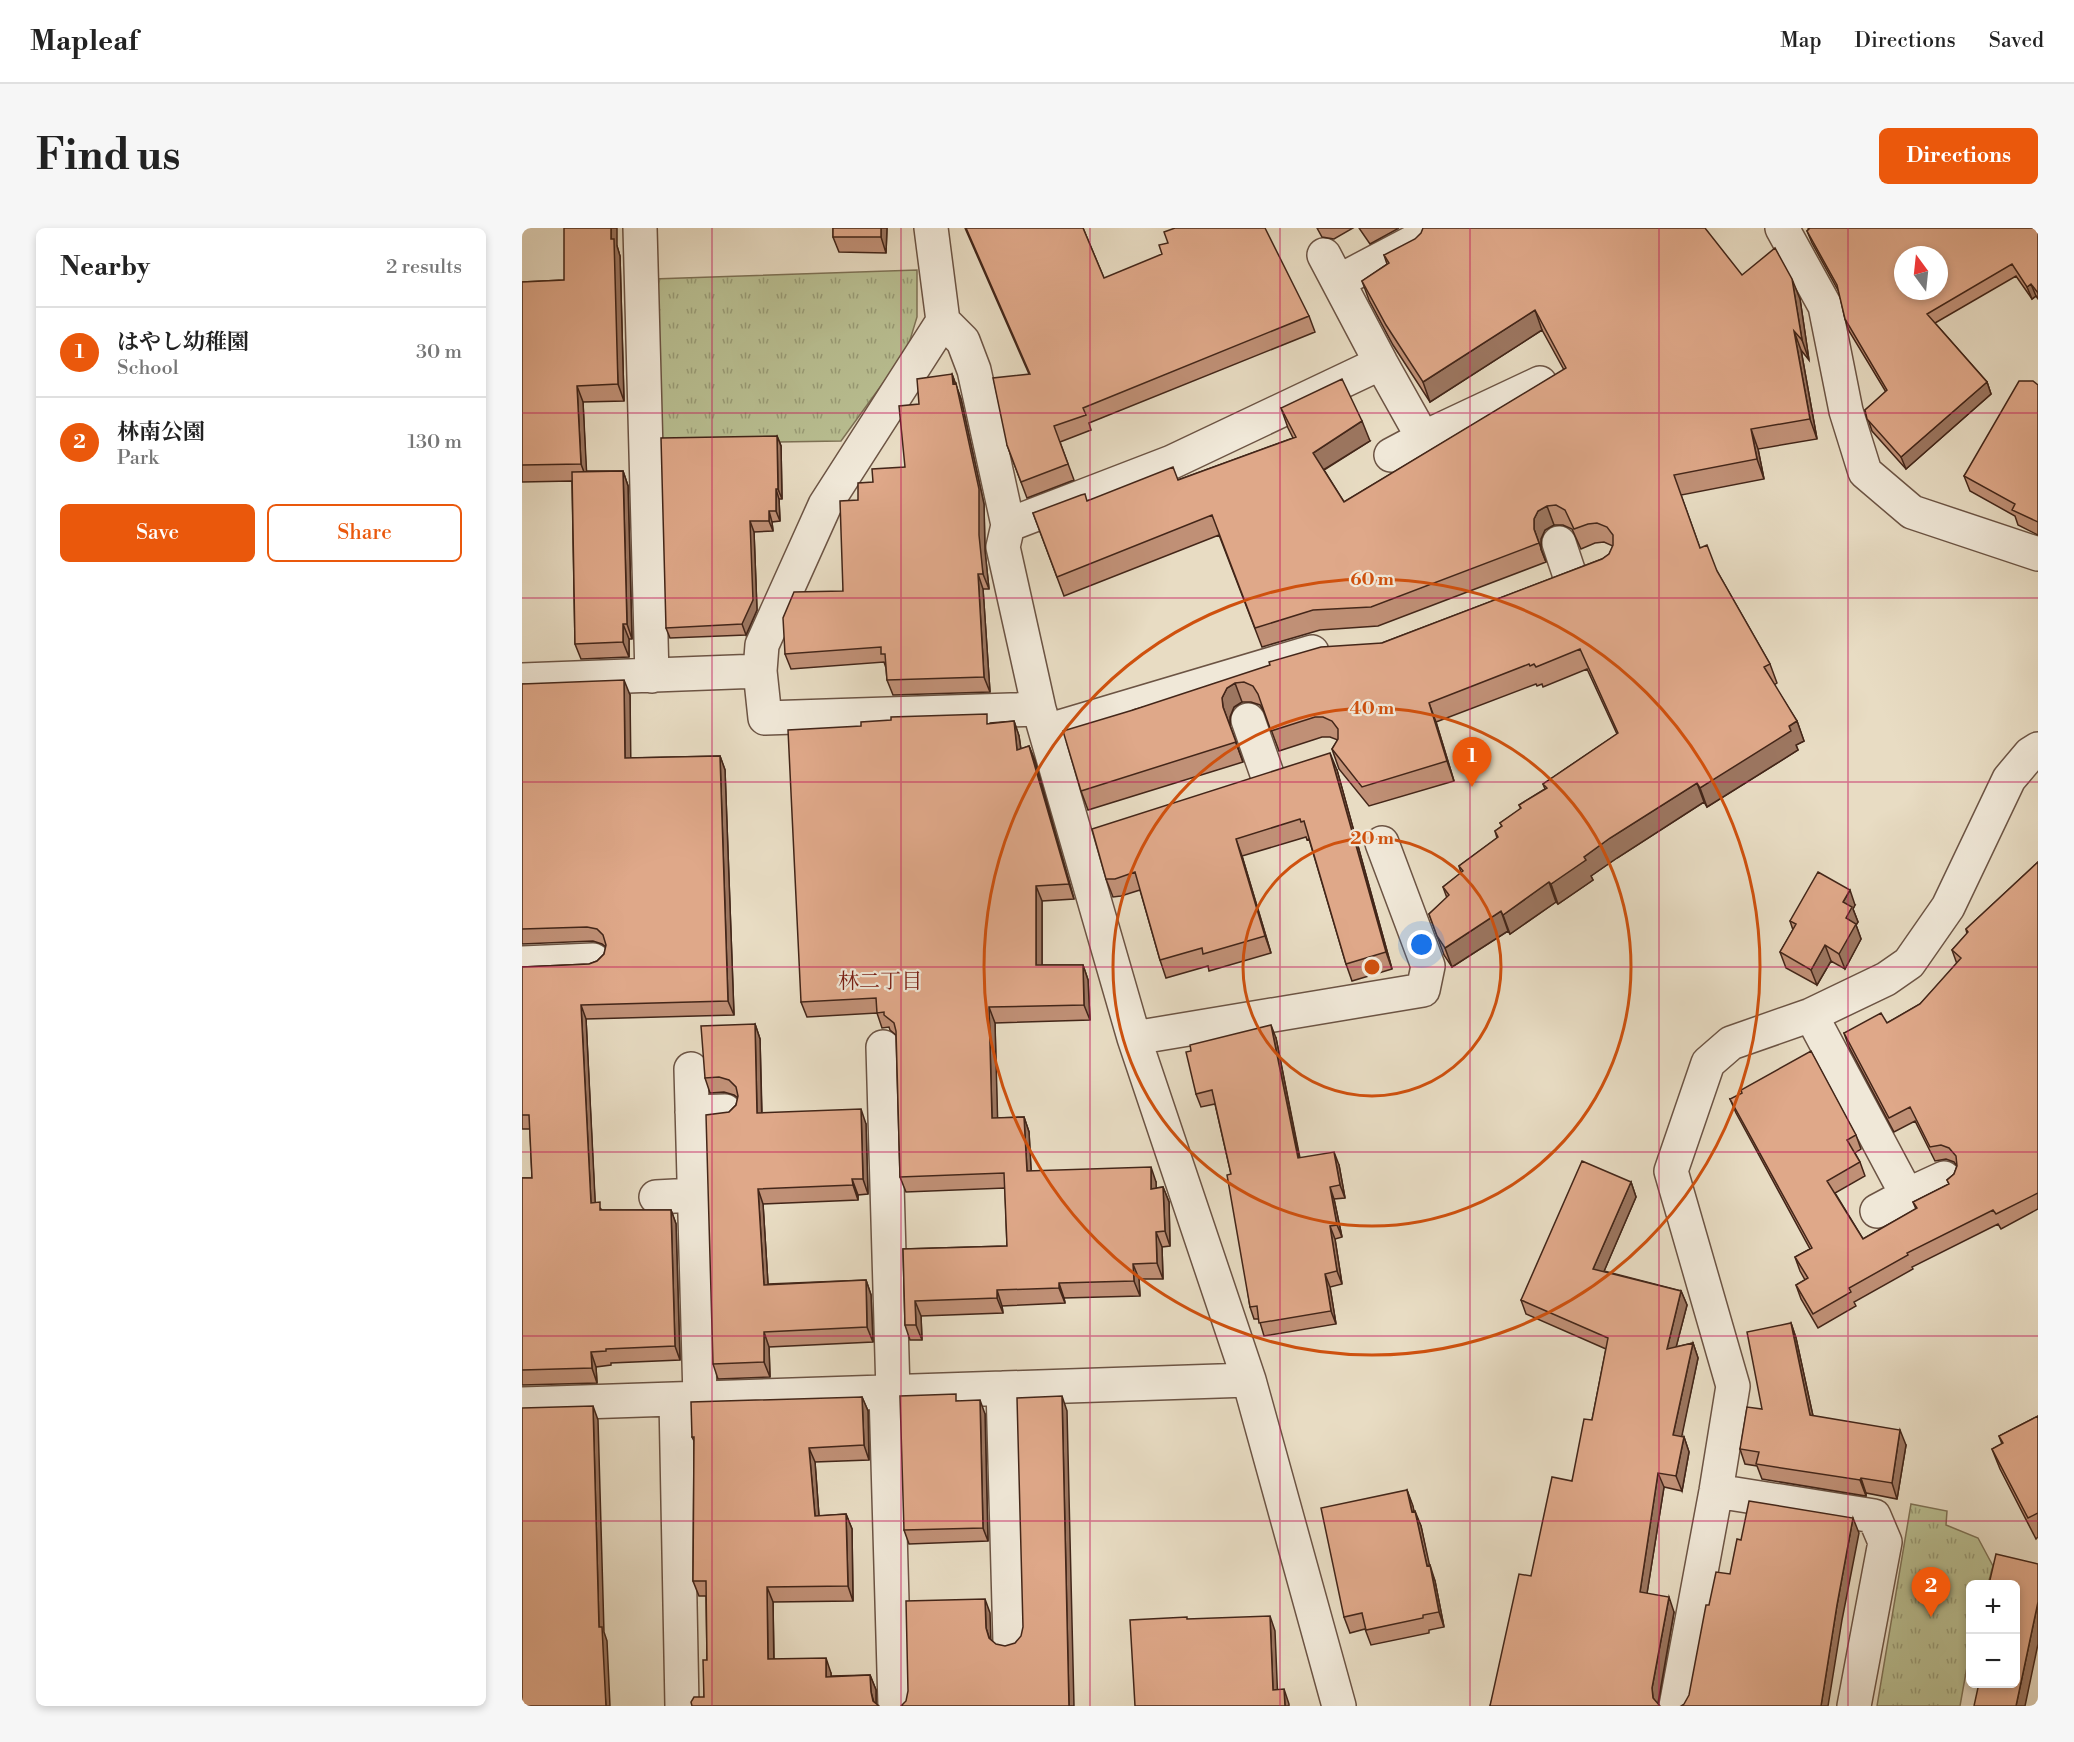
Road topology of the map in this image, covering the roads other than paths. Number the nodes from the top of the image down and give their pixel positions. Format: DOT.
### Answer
graph roads {
  1 [pos="640,228"];
  2 [pos="931,228"];
  3 [pos="1782,228"];
  4 [pos="1413,242"];
  5 [pos="943,321"];
  6 [pos="1381,363"];
  7 [pos="1540,383"];
  8 [pos="1423,438"];
  9 [pos="1391,455"];
  10 [pos="1008,525"];
  11 [pos="2038,554"];
  12 [pos="1602,561"];
  13 [pos="1558,566"];
  14 [pos="1337,648"];
  15 [pos="760,671"];
  16 [pos="652,676"];
  17 [pos="522,680"];
  18 [pos="1043,720"];
  19 [pos="1248,720"];
  20 [pos="2038,748"];
  21 [pos="1233,785"];
  22 [pos="1382,843"];
  23 [pos="593,960"];
  24 [pos="522,963"];
  25 [pos="1811,1015"];
  26 [pos="1134,1038"];
  27 [pos="883,1047"];
  28 [pos="691,1069"];
  29 [pos="692,1112"];
  30 [pos="725,1112"];
  31 [pos="1944,1178"];
  32 [pos="694,1195"];
  33 [pos="1907,1195"];
  34 [pos="656,1197"];
  35 [pos="1877,1211"];
  36 [pos="1249,1380"];
  37 [pos="1003,1388"];
  38 [pos="890,1392"];
  39 [pos="688,1398"];
  40 [pos="522,1404"];
  41 [pos="1716,1491"];
  42 [pos="1010,1642"];
  43 [pos="682,1706"];
  44 [pos="895,1706"];
  45 [pos="1339,1706"];
  46 [pos="1676,1706"];
  47 [pos="1854,1706"];
  1 -- 16 [label="street"];
  2 -- 5 [label="street"];
  3 -- 11 [label="street"];
  4 -- 6 [label="street"];
  5 -- 10 [label="street"];
  5 -- 15 [label="street"];
  6 -- 8 [label="street"];
  6 -- 10 [label="street"];
  7 -- 8 [label="street"];
  8 -- 9 [label="street"];
  10 -- 18 [label="street"];
  12 -- 13 [label="street"];
  14 -- 18 [label="street"];
  15 -- 16 [label="street"];
  15 -- 18 [label="street"];
  16 -- 17 [label="street"];
  18 -- 26 [label="street"];
  19 -- 21 [label="street"];
  20 -- 25 [label="street"];
  22 -- 26 [label="street"];
  23 -- 24 [label="street"];
  25 -- 33 [label="street"];
  25 -- 41 [label="street"];
  26 -- 36 [label="street"];
  27 -- 38 [label="street"];
  28 -- 29 [label="street"];
  29 -- 30 [label="street"];
  29 -- 32 [label="street"];
  31 -- 33 [label="street"];
  32 -- 34 [label="street"];
  32 -- 39 [label="street"];
  33 -- 35 [label="street"];
  36 -- 37 [label="street"];
  36 -- 45 [label="street"];
  37 -- 38 [label="street"];
  37 -- 42 [label="street"];
  38 -- 39 [label="street"];
  38 -- 44 [label="street"];
  39 -- 40 [label="street"];
  39 -- 43 [label="street"];
  41 -- 46 [label="street"];
  41 -- 47 [label="street"];
}
